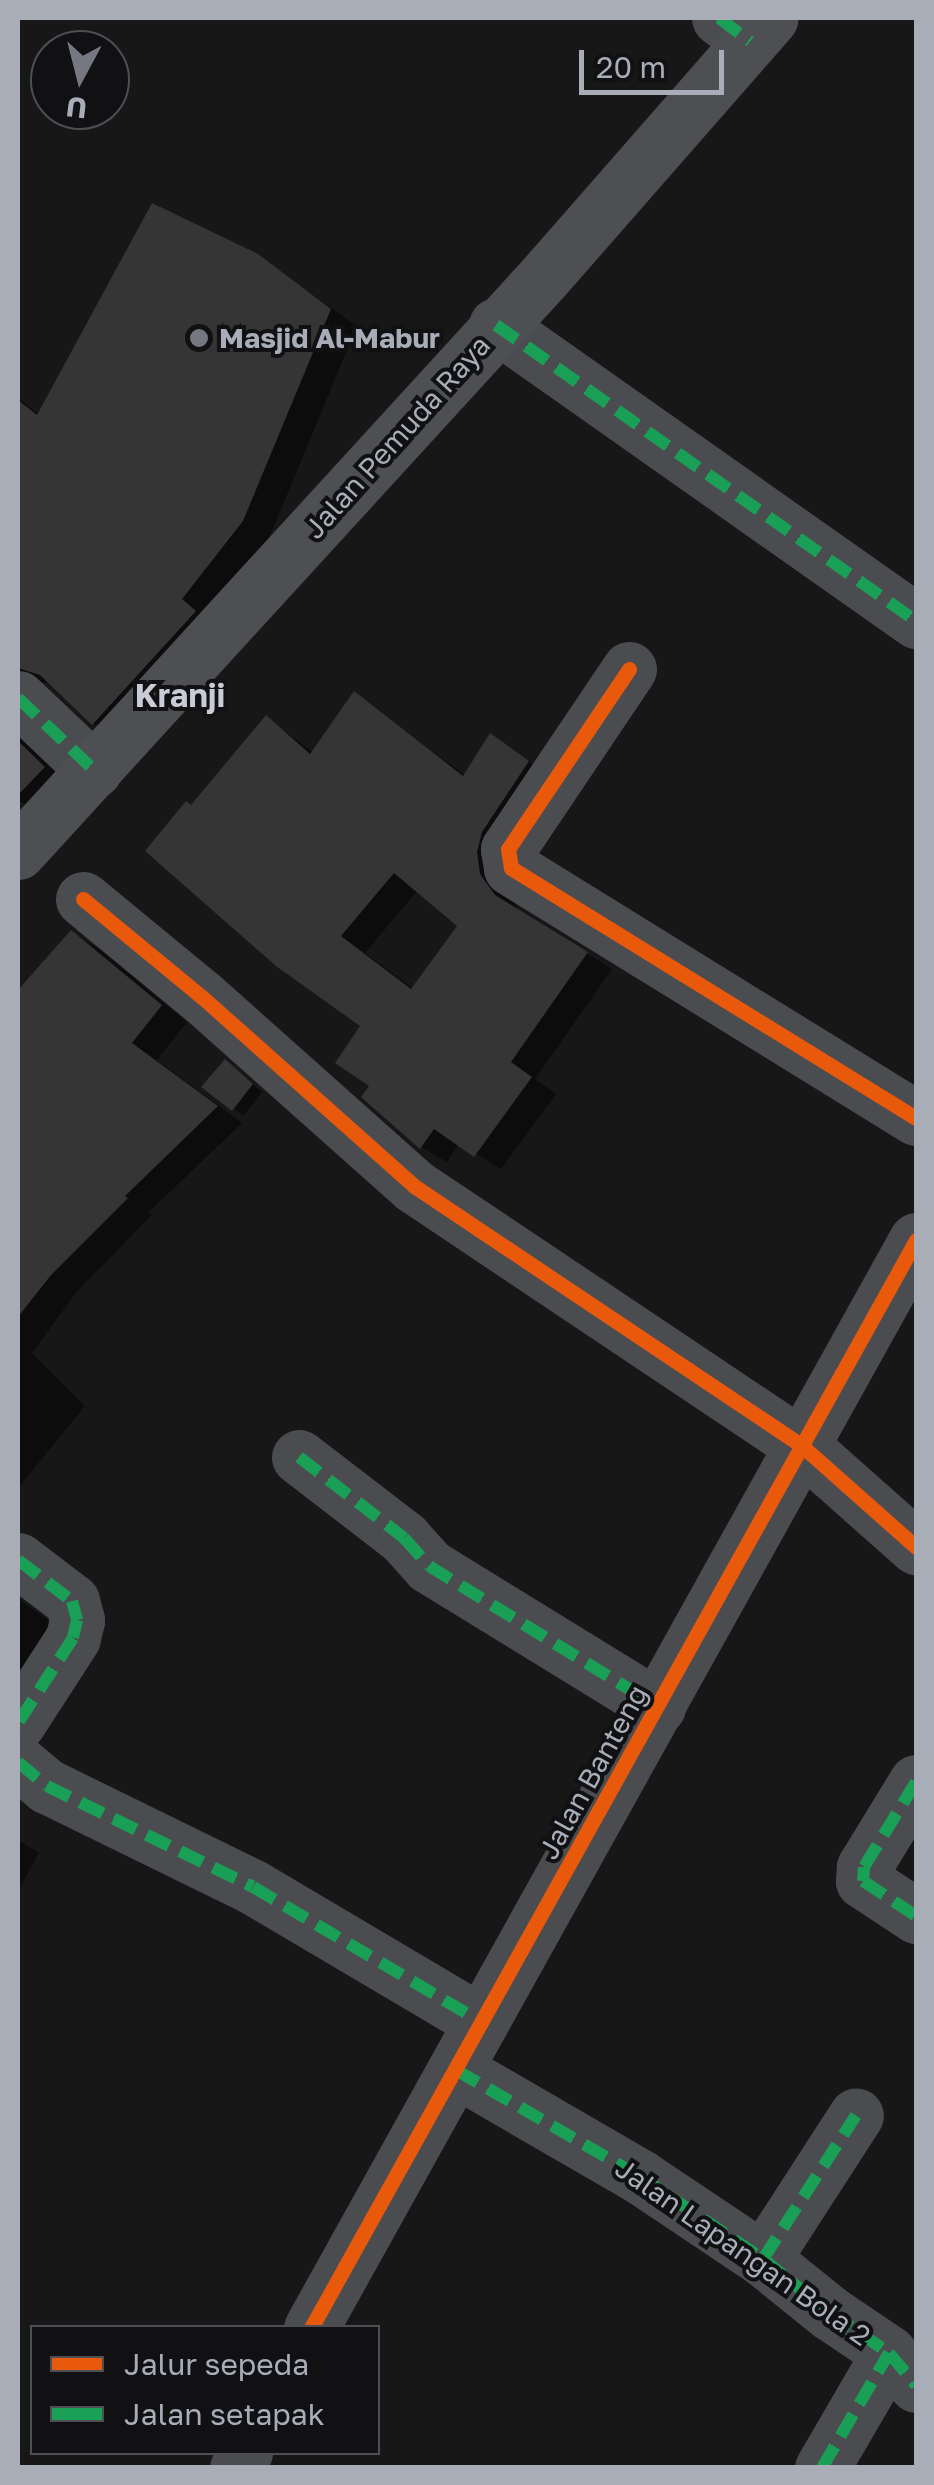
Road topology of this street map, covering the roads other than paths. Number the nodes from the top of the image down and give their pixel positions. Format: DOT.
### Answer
graph roads {
  1 [pos="747,25"];
  2 [pos="496,325"];
  3 [pos="916,620"];
  4 [pos="630,669"];
  5 [pos="18,698"];
  6 [pos="94,770"];
  7 [pos="18,852"];
  8 [pos="83,899"];
  9 [pos="916,1118"];
  10 [pos="916,1240"];
  11 [pos="801,1444"];
  12 [pos="299,1458"];
  13 [pos="916,1548"];
  14 [pos="18,1560"];
  15 [pos="658,1707"];
  16 [pos="18,1724"];
  17 [pos="18,1762"];
  18 [pos="916,1782"];
  19 [pos="916,1916"];
  20 [pos="481,2022"];
  21 [pos="456,2070"];
  22 [pos="856,2114"];
  23 [pos="763,2259"];
  24 [pos="313,2325"];
  25 [pos="903,2369"];
  26 [pos="822,2468"];
  1 -- 2 [label="main road, Jalan Pemuda Raya"];
  2 -- 3 [label="street"];
  2 -- 6 [label="main road, Jalan Pemuda Raya"];
  4 -- 9 [label="street"];
  5 -- 6 [label="street"];
  6 -- 7 [label="main road, Jalan Pemuda Raya"];
  8 -- 11 [label="street"];
  10 -- 11 [label="street, Jalan Banteng"];
  11 -- 13 [label="street"];
  11 -- 15 [label="street, Jalan Banteng"];
  12 -- 15 [label="street"];
  14 -- 16 [label="street"];
  15 -- 20 [label="street, Jalan Banteng"];
  17 -- 20 [label="street"];
  18 -- 19 [label="street"];
  20 -- 21 [label="street, Jalan Banteng"];
  21 -- 23 [label="street, Jalan Lapangan Bola 2"];
  21 -- 24 [label="street, Jalan Banteng"];
  22 -- 23 [label="street"];
  23 -- 25 [label="street, Jalan Lapangan Bola 2"];
  25 -- 26 [label="street"];
}
